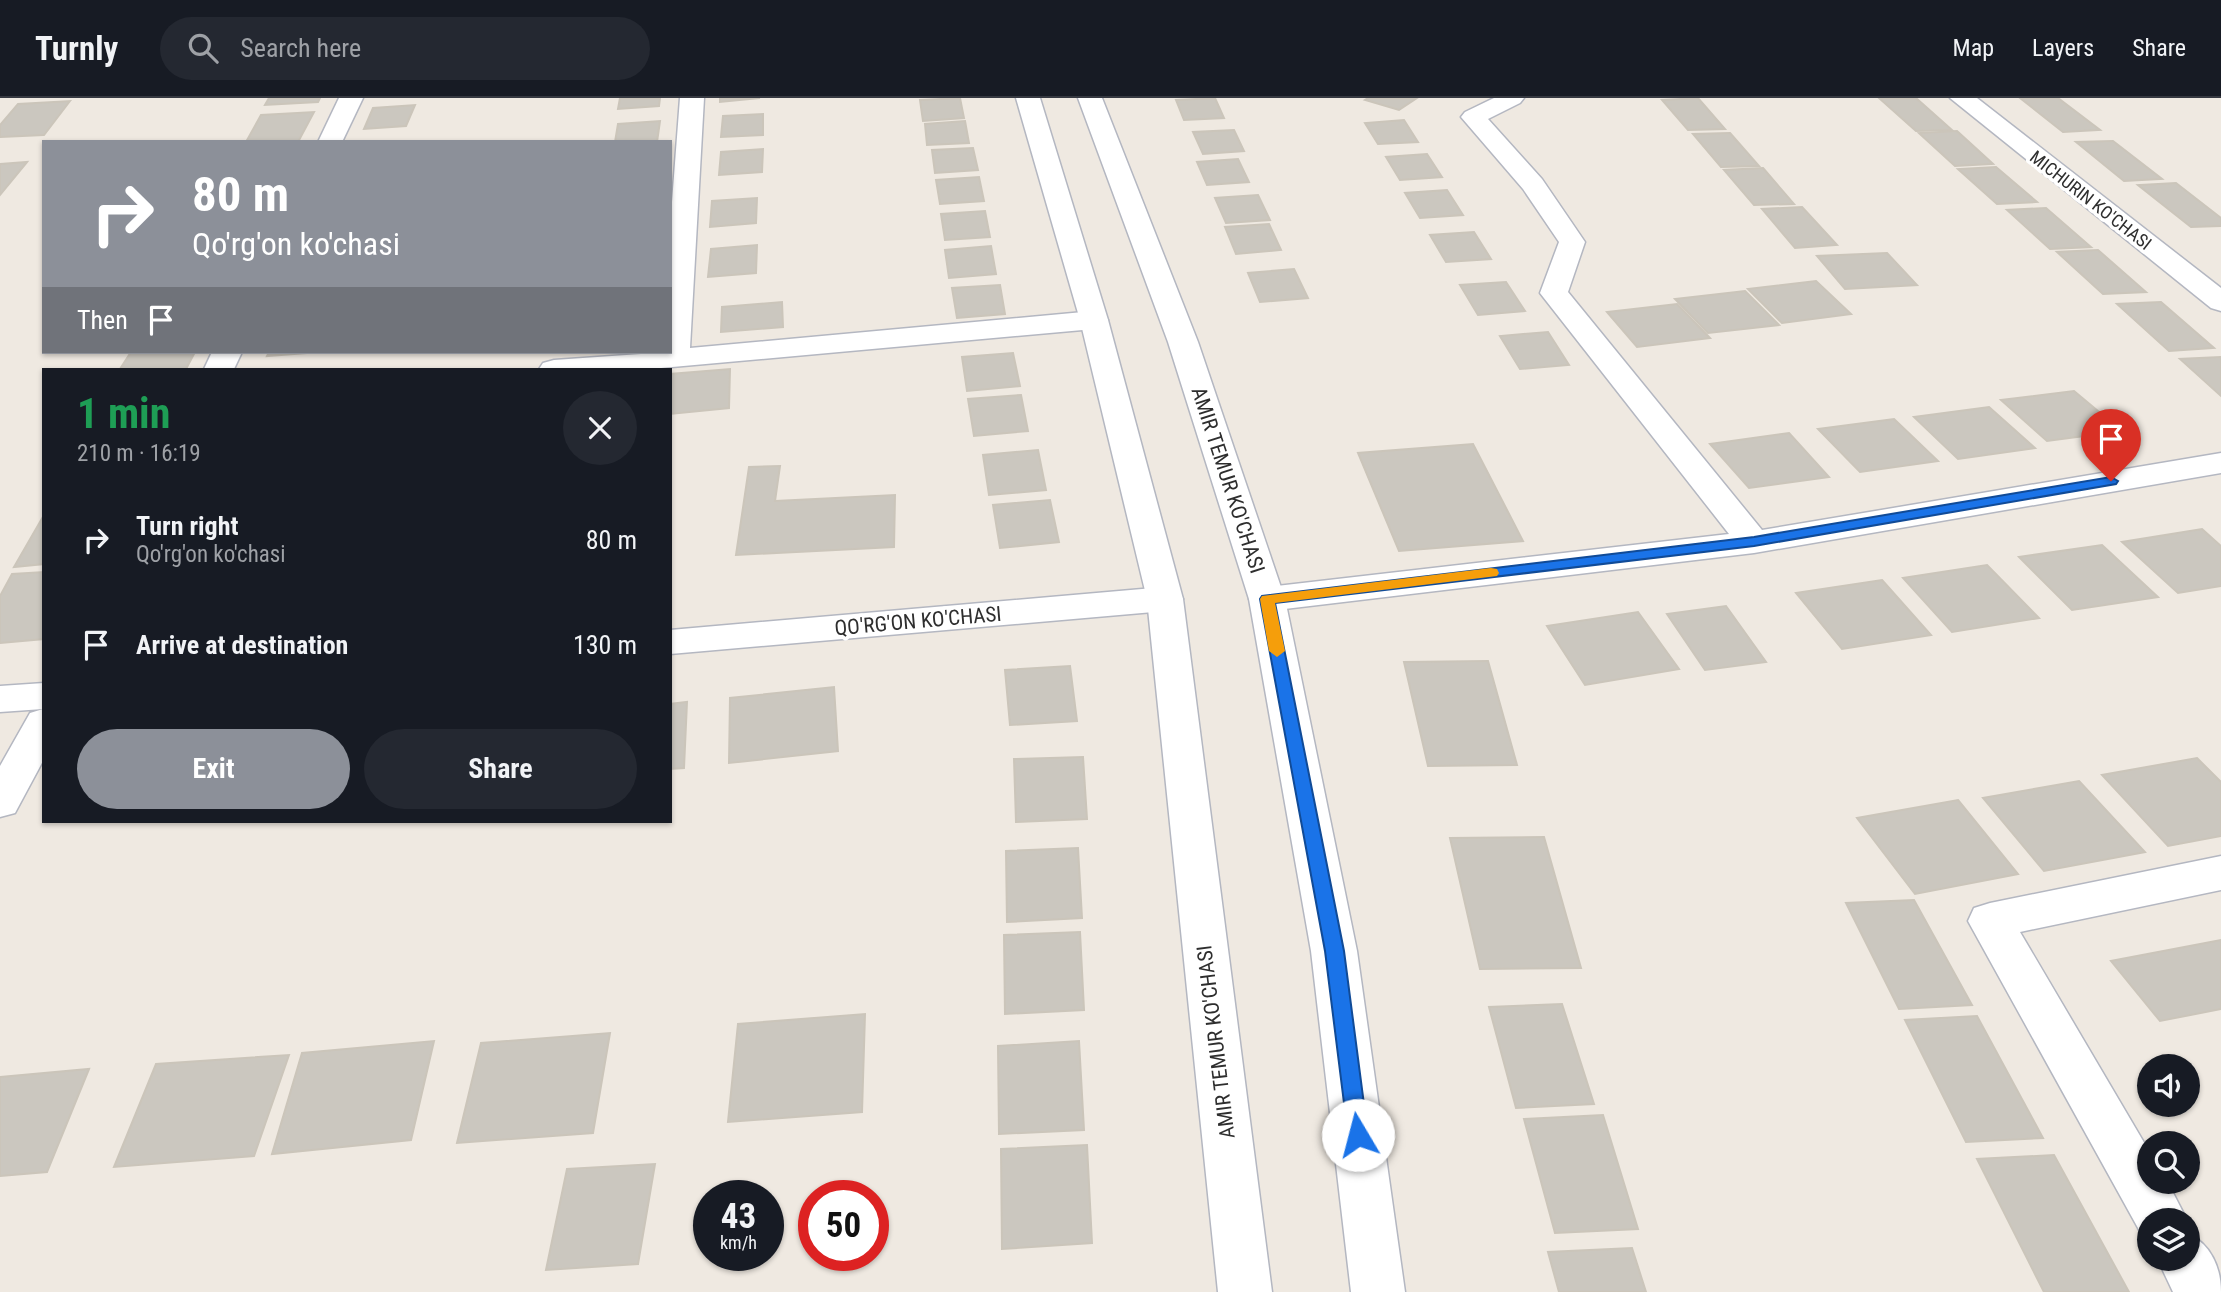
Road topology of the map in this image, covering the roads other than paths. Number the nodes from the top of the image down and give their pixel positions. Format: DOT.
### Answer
graph roads {
  1 [pos="351,98"];
  2 [pos="692,98"];
  3 [pos="1028,98"];
  4 [pos="1090,98"];
  5 [pos="1512,98"];
  6 [pos="1962,98"];
  7 [pos="331,140"];
  8 [pos="2221,302"];
  9 [pos="1094,320"];
  10 [pos="675,358"];
  11 [pos="565,368"];
  12 [pos="2221,463"];
  13 [pos="1754,542"];
  14 [pos="1165,599"];
  15 [pos="1267,599"];
  16 [pos="672,642"];
  17 [pos="42,696"];
  18 [pos="0,699"];
  19 [pos="42,727"];
  20 [pos="0,802"];
  21 [pos="2221,873"];
  22 [pos="2154,1208"];
  23 [pos="2190,1271"];
  24 [pos="1245,1292"];
  25 [pos="1378,1292"];
  26 [pos="2202,1292"];
  1 -- 7 [label="street"];
  2 -- 10 [label="street"];
  3 -- 9 [label="street, AMIR TEMUR KO'CHASI"];
  4 -- 15 [label="street, AMIR TEMUR KO'CHASI"];
  5 -- 13 [label="street"];
  6 -- 8 [label="street, MICHURIN KO'CHASI"];
  9 -- 10 [label="street"];
  9 -- 14 [label="street, AMIR TEMUR KO'CHASI"];
  10 -- 11 [label="street"];
  12 -- 13 [label="street"];
  13 -- 15 [label="street"];
  14 -- 16 [label="street, QO'RG'ON KO'CHASI"];
  14 -- 24 [label="street, AMIR TEMUR KO'CHASI"];
  15 -- 25 [label="street, AMIR TEMUR KO'CHASI"];
  17 -- 18 [label="street"];
  19 -- 20 [label="street"];
  21 -- 22 [label="street"];
  23 -- 26 [label="street"];
}
